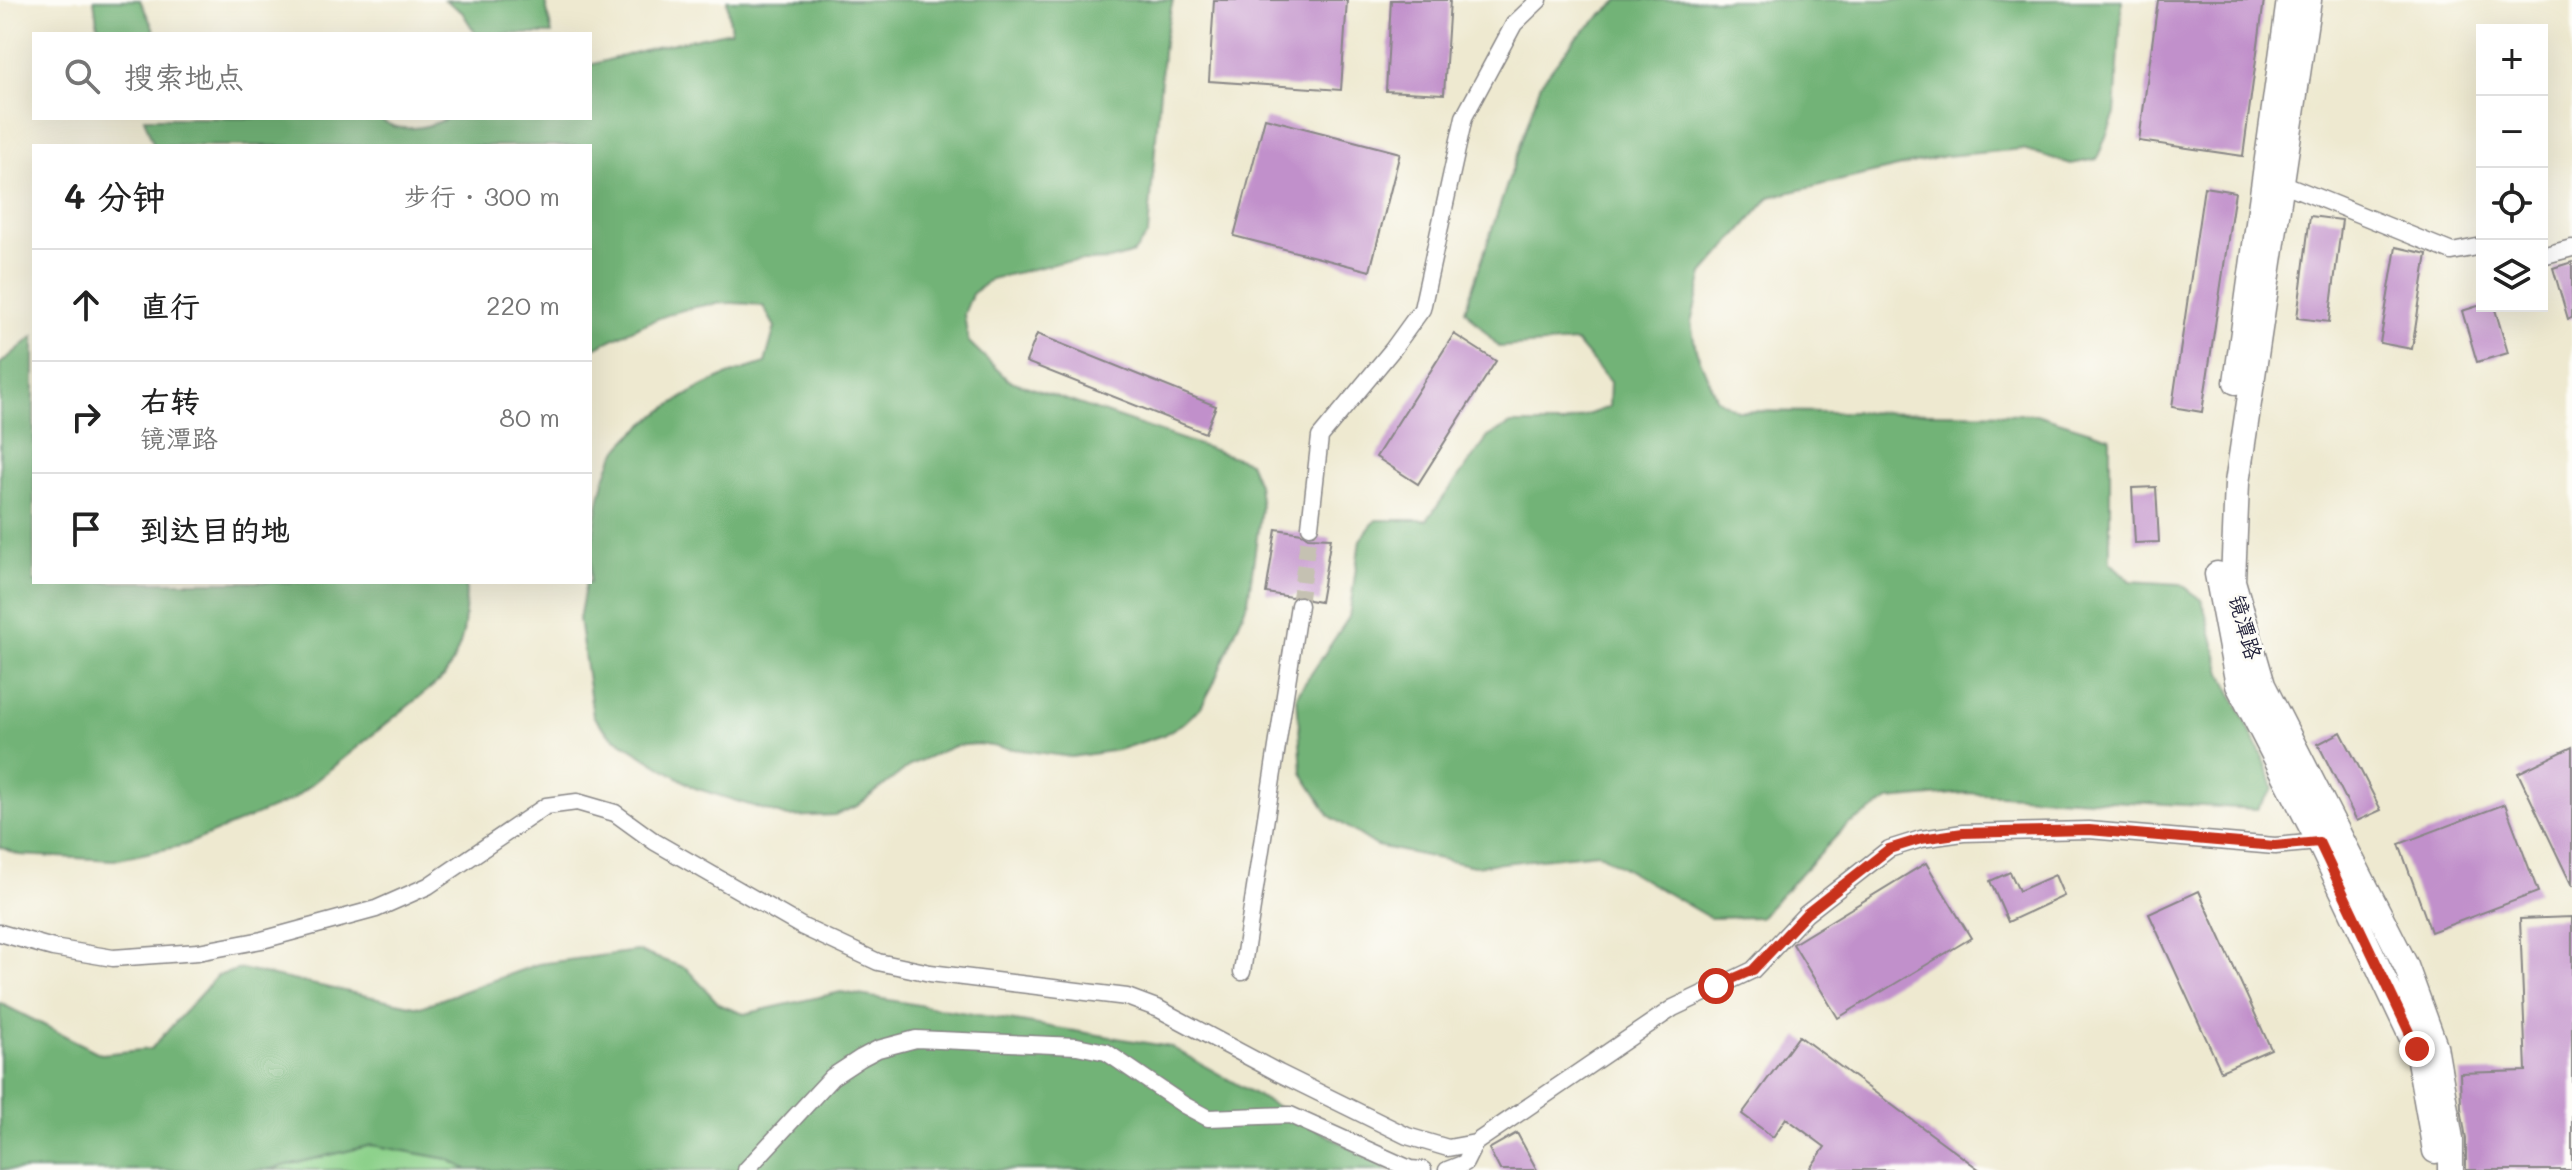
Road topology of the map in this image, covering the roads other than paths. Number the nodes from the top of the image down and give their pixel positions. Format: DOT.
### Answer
graph roads {
  1 [pos="1539,0"];
  2 [pos="2289,0"];
  3 [pos="2309,0"];
  4 [pos="2282,183"];
  5 [pos="2476,247"];
  6 [pos="2572,248"];
  7 [pos="2548,254"];
  8 [pos="1310,526"];
  9 [pos="1299,605"];
  10 [pos="2319,842"];
  11 [pos="0,933"];
  12 [pos="1242,972"];
  13 [pos="1475,1143"];
  14 [pos="746,1170"];
  15 [pos="1423,1170"];
  16 [pos="1447,1170"];
  17 [pos="2435,1170"];
  18 [pos="2451,1170"];
  1 -- 8 [label="street"];
  2 -- 10 [label="main road, 镜潭路"];
  3 -- 4 [label="main road, 镜潭路"];
  4 -- 5 [label="street"];
  4 -- 18 [label="main road, 镜潭路"];
  6 -- 7 [label="street"];
  9 -- 12 [label="street"];
  10 -- 13 [label="street"];
  10 -- 17 [label="main road, 镜潭路"];
  11 -- 13 [label="street"];
  13 -- 16 [label="street"];
  14 -- 15 [label="street"];
}
